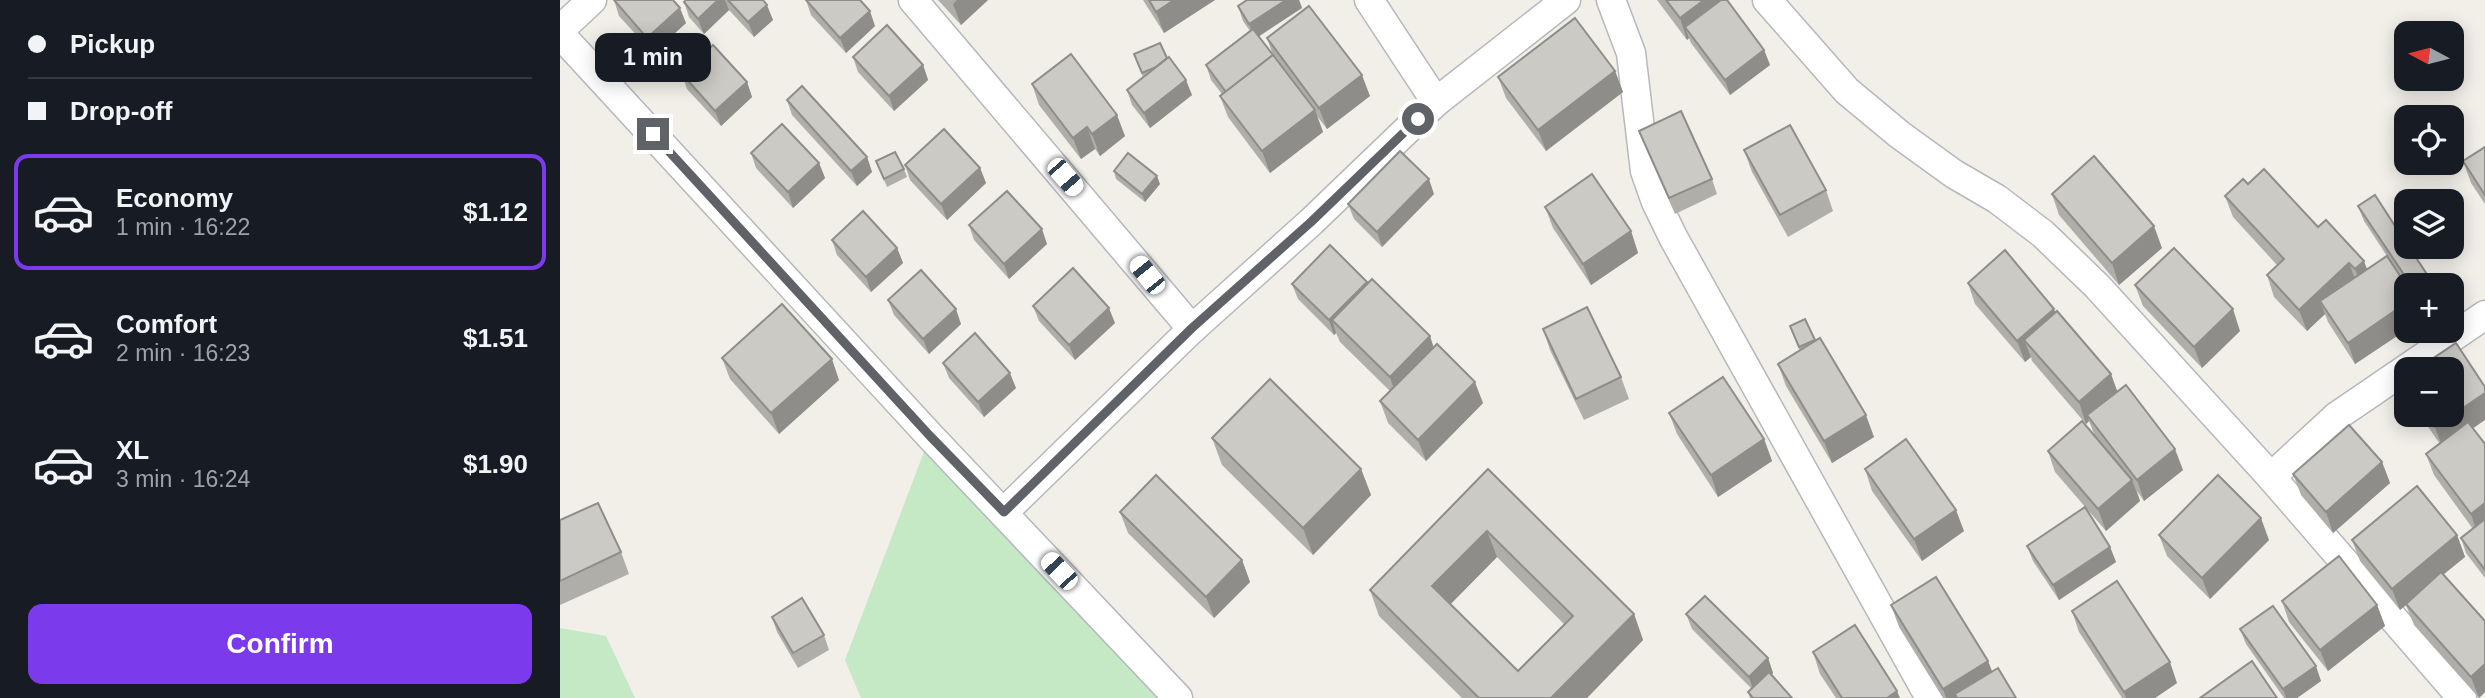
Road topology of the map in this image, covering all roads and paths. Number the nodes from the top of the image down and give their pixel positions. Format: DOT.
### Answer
graph roads {
  1 [pos="592,0"];
  2 [pos="912,0"];
  3 [pos="1370,0"];
  4 [pos="1566,0"];
  5 [pos="1611,0"];
  6 [pos="1767,0"];
  7 [pos="560,32"];
  8 [pos="1436,102"];
  9 [pos="2485,315"];
  10 [pos="1192,328"];
  11 [pos="2271,477"];
  12 [pos="1004,512"];
  13 [pos="1178,698"];
  14 [pos="1930,698"];
  15 [pos="2462,698"];
  1 -- 7 [label="street"];
  2 -- 10 [label="street"];
  3 -- 8 [label="street"];
  4 -- 8 [label="street"];
  5 -- 14 [label="street"];
  6 -- 11 [label="street"];
  7 -- 12 [label="street"];
  8 -- 10 [label="street"];
  9 -- 11 [label="street"];
  10 -- 12 [label="street"];
  11 -- 15 [label="street"];
  12 -- 13 [label="street"];
}
